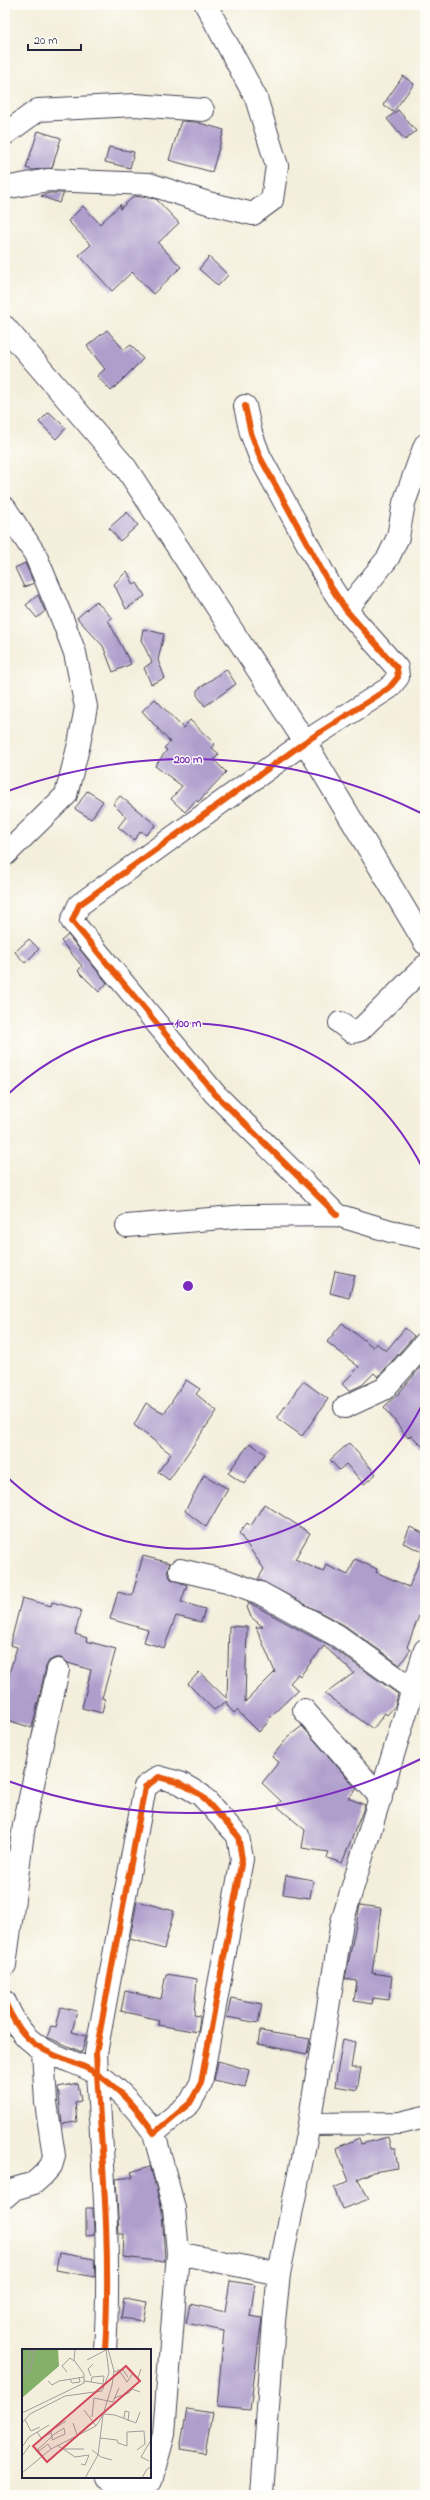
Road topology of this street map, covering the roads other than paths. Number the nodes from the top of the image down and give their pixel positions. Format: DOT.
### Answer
graph roads {
  1 [pos="206,5"];
  2 [pos="204,110"];
  3 [pos="5,134"];
  4 [pos="5,188"];
  5 [pos="5,326"];
  6 [pos="245,406"];
  7 [pos="425,445"];
  8 [pos="5,508"];
  9 [pos="346,610"];
  10 [pos="304,742"];
  11 [pos="5,855"];
  12 [pos="425,943"];
  13 [pos="425,966"];
  14 [pos="340,1023"];
  15 [pos="337,1215"];
  16 [pos="127,1226"];
  17 [pos="425,1238"];
  18 [pos="425,1343"];
  19 [pos="345,1407"];
  20 [pos="180,1570"];
  21 [pos="425,1650"];
  22 [pos="58,1670"];
  23 [pos="414,1691"];
  24 [pos="304,1710"];
  25 [pos="381,1798"];
  26 [pos="5,1965"];
  27 [pos="5,2002"];
  28 [pos="43,2051"];
  29 [pos="96,2073"];
  30 [pos="425,2116"];
  31 [pos="309,2124"];
  32 [pos="154,2133"];
  33 [pos="5,2197"];
  34 [pos="178,2253"];
  35 [pos="280,2274"];
  36 [pos="105,2349"];
  37 [pos="109,2478"];
  38 [pos="262,2495"];
  1 -- 4 [label="street"];
  2 -- 3 [label="street"];
  5 -- 10 [label="street"];
  6 -- 9 [label="street"];
  7 -- 9 [label="street"];
  8 -- 11 [label="street"];
  9 -- 10 [label="street"];
  10 -- 12 [label="street"];
  10 -- 15 [label="street"];
  13 -- 14 [label="street"];
  15 -- 16 [label="street"];
  15 -- 17 [label="street"];
  18 -- 19 [label="street"];
  20 -- 23 [label="street"];
  21 -- 23 [label="street"];
  22 -- 26 [label="street"];
  23 -- 25 [label="street"];
  24 -- 25 [label="street"];
  25 -- 31 [label="street"];
  27 -- 28 [label="street"];
  28 -- 29 [label="street"];
  28 -- 33 [label="street"];
  29 -- 32 [label="street"];
  29 -- 32 [label="street"];
  29 -- 36 [label="street"];
  30 -- 31 [label="street"];
  31 -- 35 [label="street"];
  32 -- 34 [label="street"];
  34 -- 35 [label="street"];
  34 -- 37 [label="street"];
  35 -- 38 [label="street"];
}
